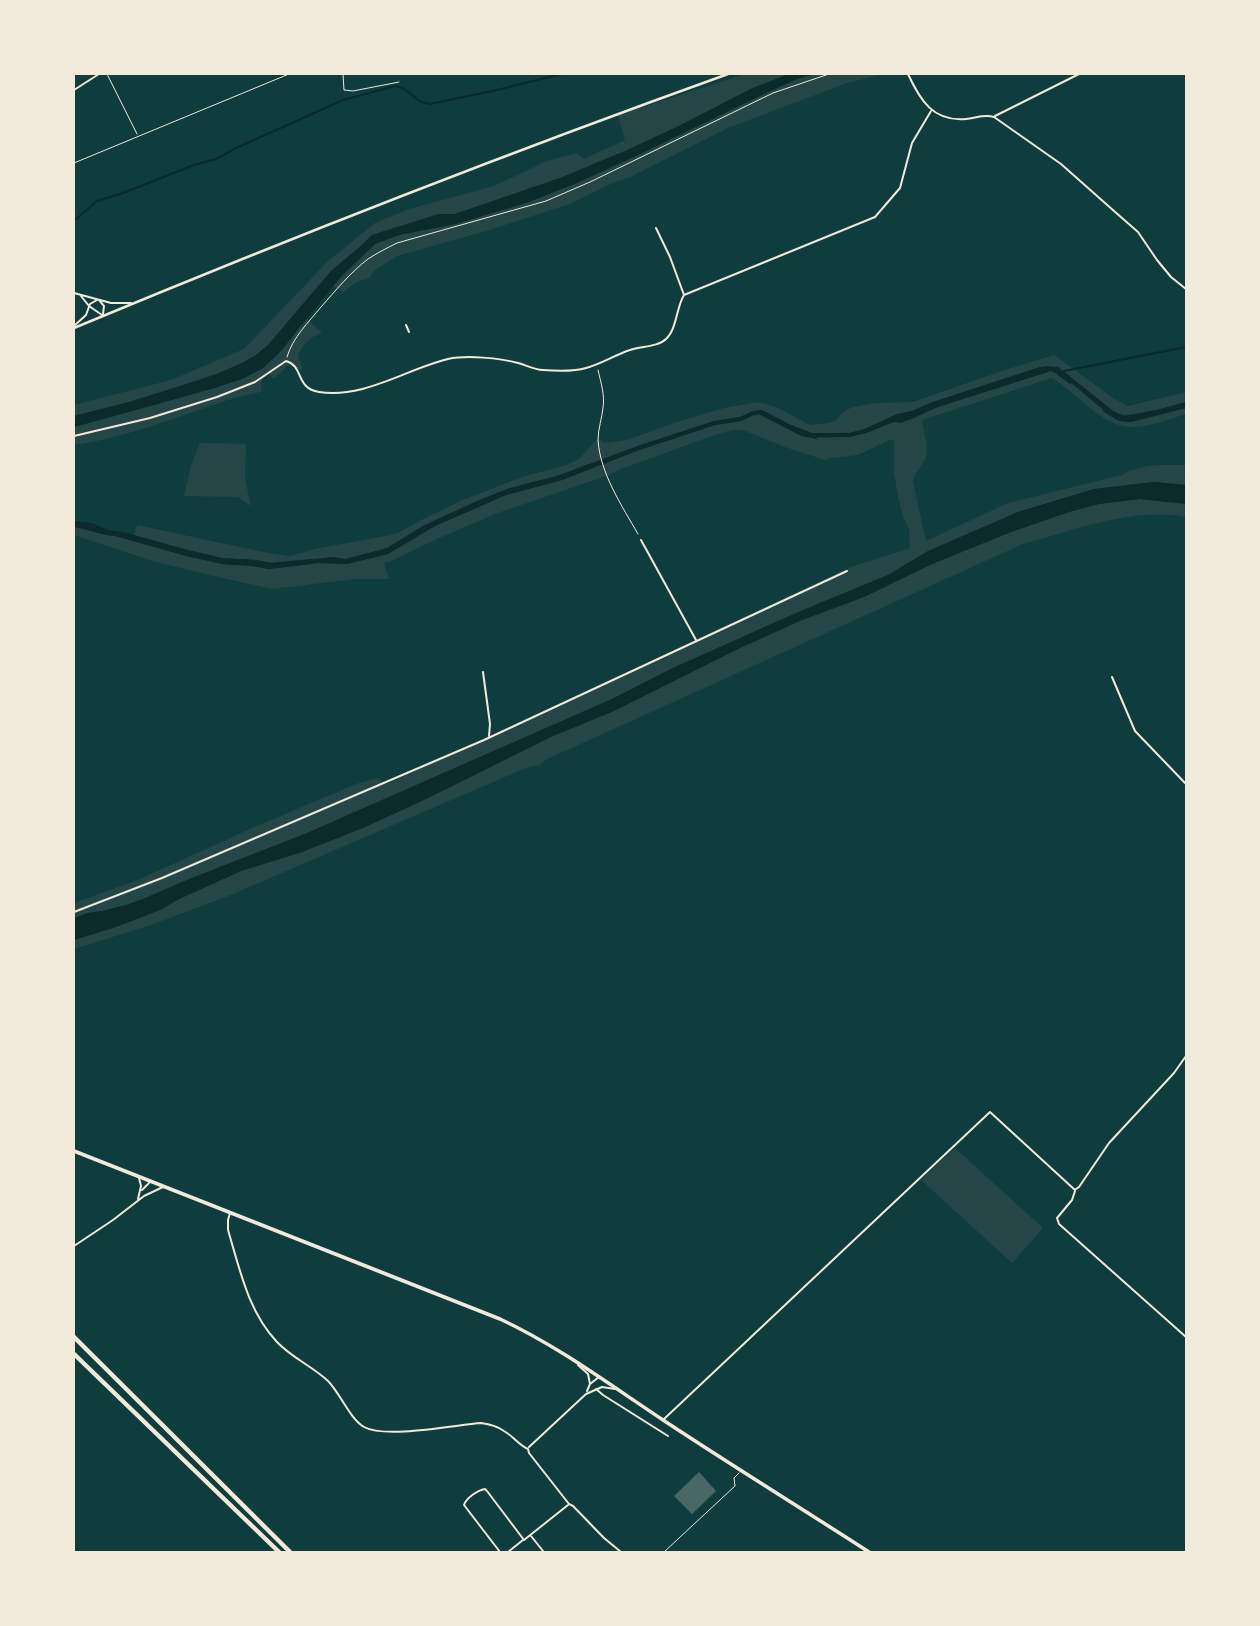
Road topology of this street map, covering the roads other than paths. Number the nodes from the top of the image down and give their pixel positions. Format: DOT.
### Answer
graph roads {
  1 [pos="99,74"];
  2 [pos="107,74"];
  3 [pos="289,74"];
  4 [pos="343,74"];
  5 [pos="728,74"];
  6 [pos="908,74"];
  7 [pos="1079,74"];
  8 [pos="399,82"];
  9 [pos="74,90"];
  10 [pos="931,111"];
  11 [pos="995,117"];
  12 [pos="138,136"];
  13 [pos="74,163"];
  14 [pos="656,228"];
  15 [pos="1186,289"];
  16 [pos="74,293"];
  17 [pos="80,295"];
  18 [pos="684,295"];
  19 [pos="98,300"];
  20 [pos="133,303"];
  21 [pos="89,306"];
  22 [pos="103,316"];
  23 [pos="407,326"];
  24 [pos="74,327"];
  25 [pos="409,332"];
  26 [pos="74,436"];
  27 [pos="641,540"];
  28 [pos="847,571"];
  29 [pos="696,641"];
  30 [pos="483,672"];
  31 [pos="1112,677"];
  32 [pos="488,737"];
  33 [pos="1186,784"];
  34 [pos="74,912"];
  35 [pos="1186,1056"];
  36 [pos="74,1151"];
  37 [pos="136,1175"];
  38 [pos="164,1186"];
  39 [pos="152,1187"];
  40 [pos="1075,1190"];
  41 [pos="141,1192"];
  42 [pos="138,1200"];
  43 [pos="230,1213"];
  44 [pos="74,1246"];
  45 [pos="74,1337"];
  46 [pos="1186,1337"];
  47 [pos="74,1353"];
  48 [pos="575,1362"];
  49 [pos="600,1377"];
  50 [pos="590,1384"];
  51 [pos="596,1388"];
  52 [pos="620,1391"];
  53 [pos="586,1394"];
  54 [pos="663,1420"];
  55 [pos="668,1436"];
  56 [pos="528,1448"];
  57 [pos="742,1471"];
  58 [pos="569,1504"];
  59 [pos="531,1535"];
  60 [pos="524,1540"];
  61 [pos="543,1551"];
  62 [pos="279,1552"];
  63 [pos="290,1552"];
  64 [pos="500,1552"];
  65 [pos="508,1552"];
  66 [pos="621,1552"];
  67 [pos="664,1552"];
  68 [pos="869,1552"];
  1 -- 9 [label="street"];
  2 -- 12 [label="lane"];
  3 -- 12 [label="lane"];
  4 -- 8 [label="lane"];
  5 -- 20 [label="main road"];
  6 -- 10 [label="street"];
  7 -- 11 [label="street"];
  10 -- 11 [label="street"];
  10 -- 18 [label="street"];
  11 -- 15 [label="street"];
  12 -- 13 [label="lane"];
  14 -- 18 [label="street"];
  16 -- 17 [label="street"];
  17 -- 19 [label="street"];
  17 -- 21 [label="street"];
  18 -- 26 [label="street"];
  19 -- 20 [label="street"];
  19 -- 21 [label="street"];
  19 -- 22 [label="street"];
  20 -- 22 [label="main road"];
  21 -- 22 [label="street"];
  21 -- 24 [label="street"];
  22 -- 24 [label="main road"];
  23 -- 25 [label="street"];
  27 -- 29 [label="street"];
  28 -- 29 [label="street"];
  29 -- 32 [label="street"];
  30 -- 32 [label="street"];
  31 -- 33 [label="street"];
  32 -- 34 [label="street"];
  35 -- 40 [label="street"];
  36 -- 37 [label="main road"];
  37 -- 39 [label="main road"];
  37 -- 41 [label="street"];
  38 -- 39 [label="main road"];
  38 -- 39 [label="street"];
  38 -- 43 [label="main road"];
  39 -- 41 [label="street"];
  39 -- 42 [label="street"];
  40 -- 46 [label="street"];
  40 -- 54 [label="street"];
  41 -- 42 [label="street"];
  42 -- 44 [label="street"];
  43 -- 48 [label="main road"];
  43 -- 56 [label="street"];
  45 -- 63 [label="highway"];
  47 -- 62 [label="highway"];
  48 -- 49 [label="main road"];
  48 -- 50 [label="street"];
  49 -- 50 [label="street"];
  49 -- 51 [label="street"];
  49 -- 52 [label="main road"];
  50 -- 53 [label="street"];
  51 -- 52 [label="street"];
  51 -- 53 [label="street"];
  51 -- 55 [label="street"];
  52 -- 54 [label="main road"];
  53 -- 56 [label="street"];
  54 -- 57 [label="main road"];
  56 -- 58 [label="street"];
  57 -- 67 [label="lane"];
  57 -- 68 [label="main road"];
  58 -- 59 [label="street"];
  58 -- 66 [label="street"];
  59 -- 60 [label="street"];
  59 -- 61 [label="street"];
  60 -- 64 [label="street"];
  60 -- 65 [label="street"];
}
